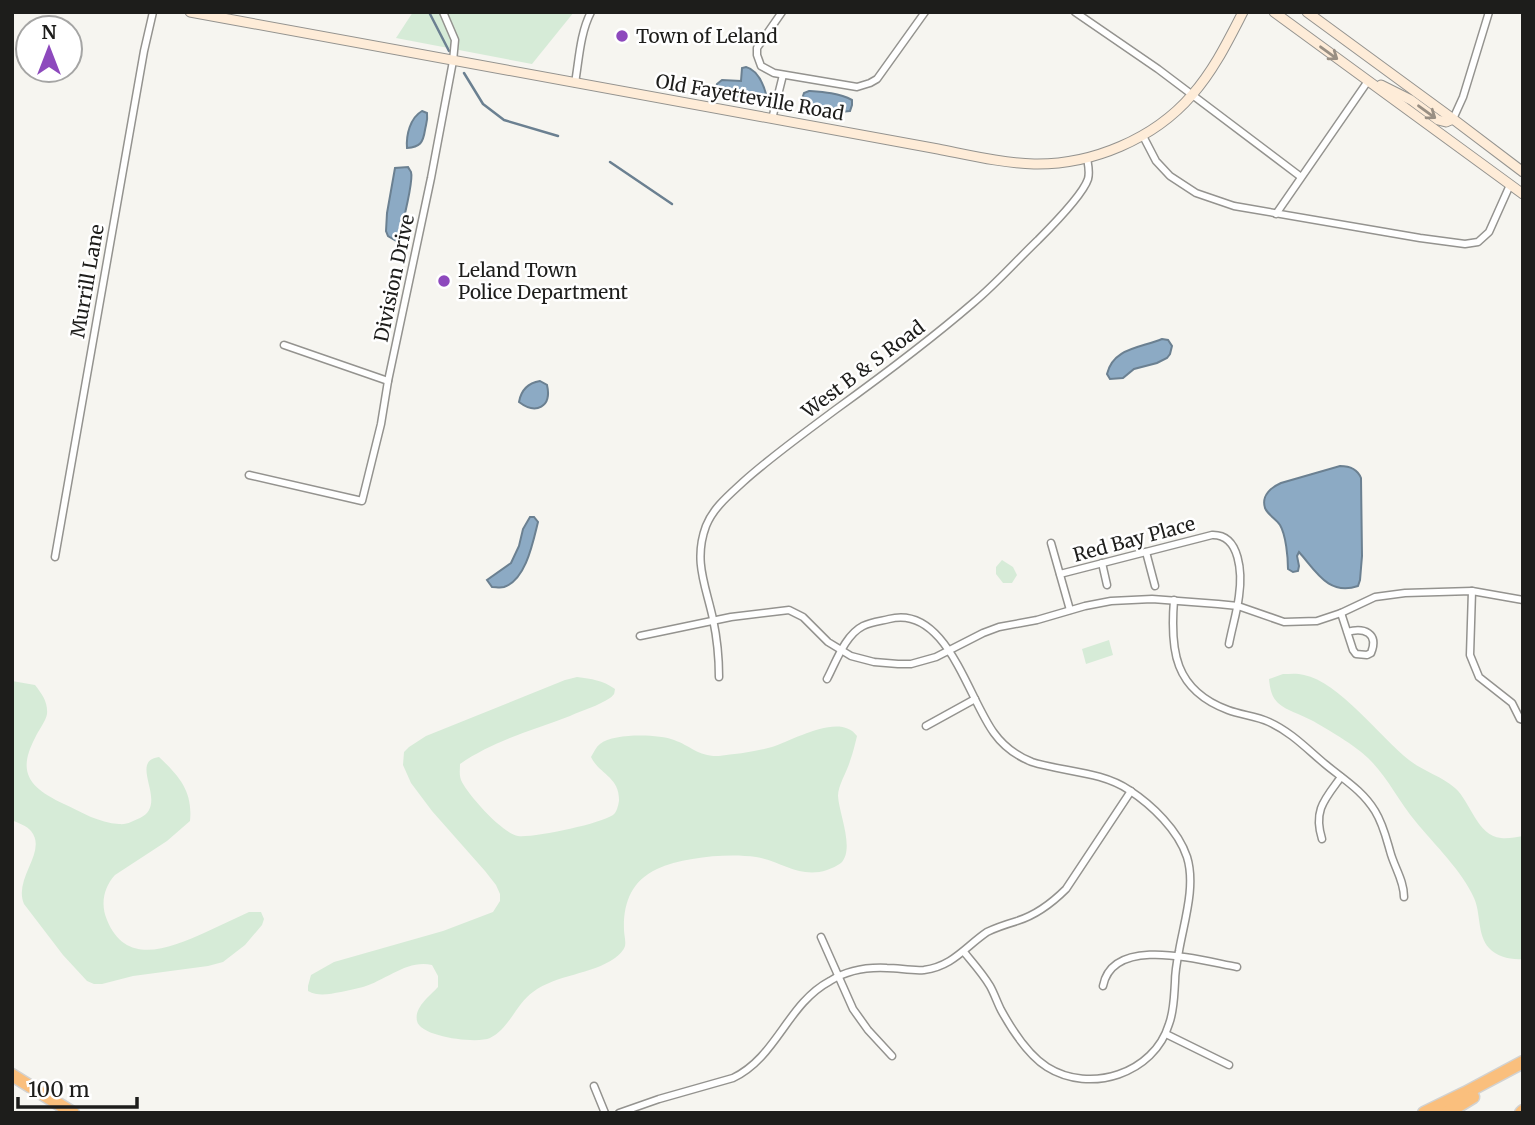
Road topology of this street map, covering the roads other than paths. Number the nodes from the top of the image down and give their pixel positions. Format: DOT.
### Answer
graph roads {
  1 [pos="153,12"];
  2 [pos="190,12"];
  3 [pos="443,12"];
  4 [pos="591,12"];
  5 [pos="782,12"];
  6 [pos="925,12"];
  7 [pos="1075,12"];
  8 [pos="1242,12"];
  9 [pos="1274,12"];
  10 [pos="1307,12"];
  11 [pos="1489,12"];
  12 [pos="453,61"];
  13 [pos="1358,74"];
  14 [pos="783,75"];
  15 [pos="1368,81"];
  16 [pos="575,83"];
  17 [pos="1192,96"];
  18 [pos="772,119"];
  19 [pos="1453,119"];
  20 [pos="1143,136"];
  21 [pos="1087,158"];
  22 [pos="1523,172"];
  23 [pos="1301,177"];
  24 [pos="1510,185"];
  25 [pos="1523,194"];
  26 [pos="1276,214"];
  27 [pos="284,345"];
  28 [pos="388,381"];
  29 [pos="249,475"];
  30 [pos="1051,543"];
  31 [pos="1146,552"];
  32 [pos="55,557"];
  33 [pos="1102,563"];
  34 [pos="1060,574"];
  35 [pos="1107,584"];
  36 [pos="1154,586"];
  37 [pos="1472,591"];
  38 [pos="1174,600"];
  39 [pos="1523,600"];
  40 [pos="1237,606"];
  41 [pos="1070,610"];
  42 [pos="1341,613"];
  43 [pos="713,620"];
  44 [pos="1347,632"];
  45 [pos="640,636"];
  46 [pos="1229,644"];
  47 [pos="842,651"];
  48 [pos="949,651"];
  49 [pos="719,677"];
  50 [pos="827,679"];
  51 [pos="975,699"];
  52 [pos="1523,720"];
  53 [pos="926,726"];
  54 [pos="1341,776"];
  55 [pos="1131,791"];
  56 [pos="1322,839"];
  57 [pos="1404,897"];
  58 [pos="821,937"];
  59 [pos="964,952"];
  60 [pos="1178,956"];
  61 [pos="1237,967"];
  62 [pos="837,977"];
  63 [pos="1103,986"];
  64 [pos="1166,1034"];
  65 [pos="892,1056"];
  66 [pos="1523,1063"];
  67 [pos="1229,1065"];
  68 [pos="12,1075"];
  69 [pos="594,1086"];
  70 [pos="73,1113"];
  71 [pos="605,1113"];
  72 [pos="620,1113"];
  73 [pos="1424,1113"];
  74 [pos="1447,1113"];
  1 -- 32 [label="street, Murrill Lane"];
  2 -- 12 [label="street, Old Fayetteville Road"];
  3 -- 12 [label="street, Division Drive"];
  4 -- 16 [label="street"];
  5 -- 14 [label="street"];
  6 -- 14 [label="street"];
  7 -- 17 [label="street"];
  8 -- 17 [label="street, Old Fayetteville Road"];
  9 -- 13 [label="street, one-way"];
  10 -- 19 [label="street"];
  11 -- 19 [label="street"];
  12 -- 16 [label="street, Old Fayetteville Road"];
  12 -- 28 [label="street, Division Drive"];
  13 -- 15 [label="street"];
  13 -- 19 [label="street, one-way"];
  14 -- 18 [label="street"];
  15 -- 23 [label="street"];
  15 -- 24 [label="street"];
  16 -- 18 [label="street, Old Fayetteville Road"];
  17 -- 20 [label="street, Old Fayetteville Road"];
  17 -- 23 [label="street"];
  18 -- 21 [label="street, Old Fayetteville Road"];
  19 -- 22 [label="street"];
  20 -- 21 [label="street, Old Fayetteville Road"];
  20 -- 26 [label="street"];
  21 -- 43 [label="street, West B & S Road"];
  23 -- 26 [label="street"];
  24 -- 25 [label="street"];
  24 -- 26 [label="street"];
  27 -- 28 [label="street"];
  28 -- 29 [label="street, Division Drive"];
  30 -- 34 [label="street"];
  31 -- 33 [label="street, Red Bay Place"];
  31 -- 36 [label="street"];
  31 -- 40 [label="street, Red Bay Place"];
  33 -- 34 [label="street, Red Bay Place"];
  33 -- 35 [label="street"];
  34 -- 41 [label="street"];
  37 -- 39 [label="street"];
  37 -- 42 [label="street"];
  37 -- 52 [label="street"];
  38 -- 40 [label="street"];
  38 -- 41 [label="street"];
  38 -- 54 [label="street"];
  40 -- 42 [label="street"];
  40 -- 46 [label="street"];
  41 -- 48 [label="street"];
  42 -- 44 [label="street"];
  43 -- 45 [label="street"];
  43 -- 47 [label="street"];
  43 -- 49 [label="street, West B & S Road"];
  44 -- 44 [label="street"];
  47 -- 48 [label="street"];
  47 -- 48 [label="street"];
  47 -- 50 [label="street"];
  48 -- 51 [label="street"];
  51 -- 53 [label="street"];
  51 -- 55 [label="street"];
  54 -- 56 [label="street"];
  54 -- 57 [label="street"];
  55 -- 59 [label="street"];
  55 -- 60 [label="street"];
  58 -- 62 [label="street"];
  59 -- 62 [label="street"];
  59 -- 64 [label="street"];
  60 -- 61 [label="street"];
  60 -- 63 [label="street"];
  60 -- 64 [label="street"];
  62 -- 65 [label="street"];
  62 -- 72 [label="street"];
  64 -- 67 [label="street"];
  66 -- 73 [label="highway"];
  66 -- 74 [label="highway"];
  68 -- 70 [label="highway"];
  69 -- 71 [label="street"];
}
